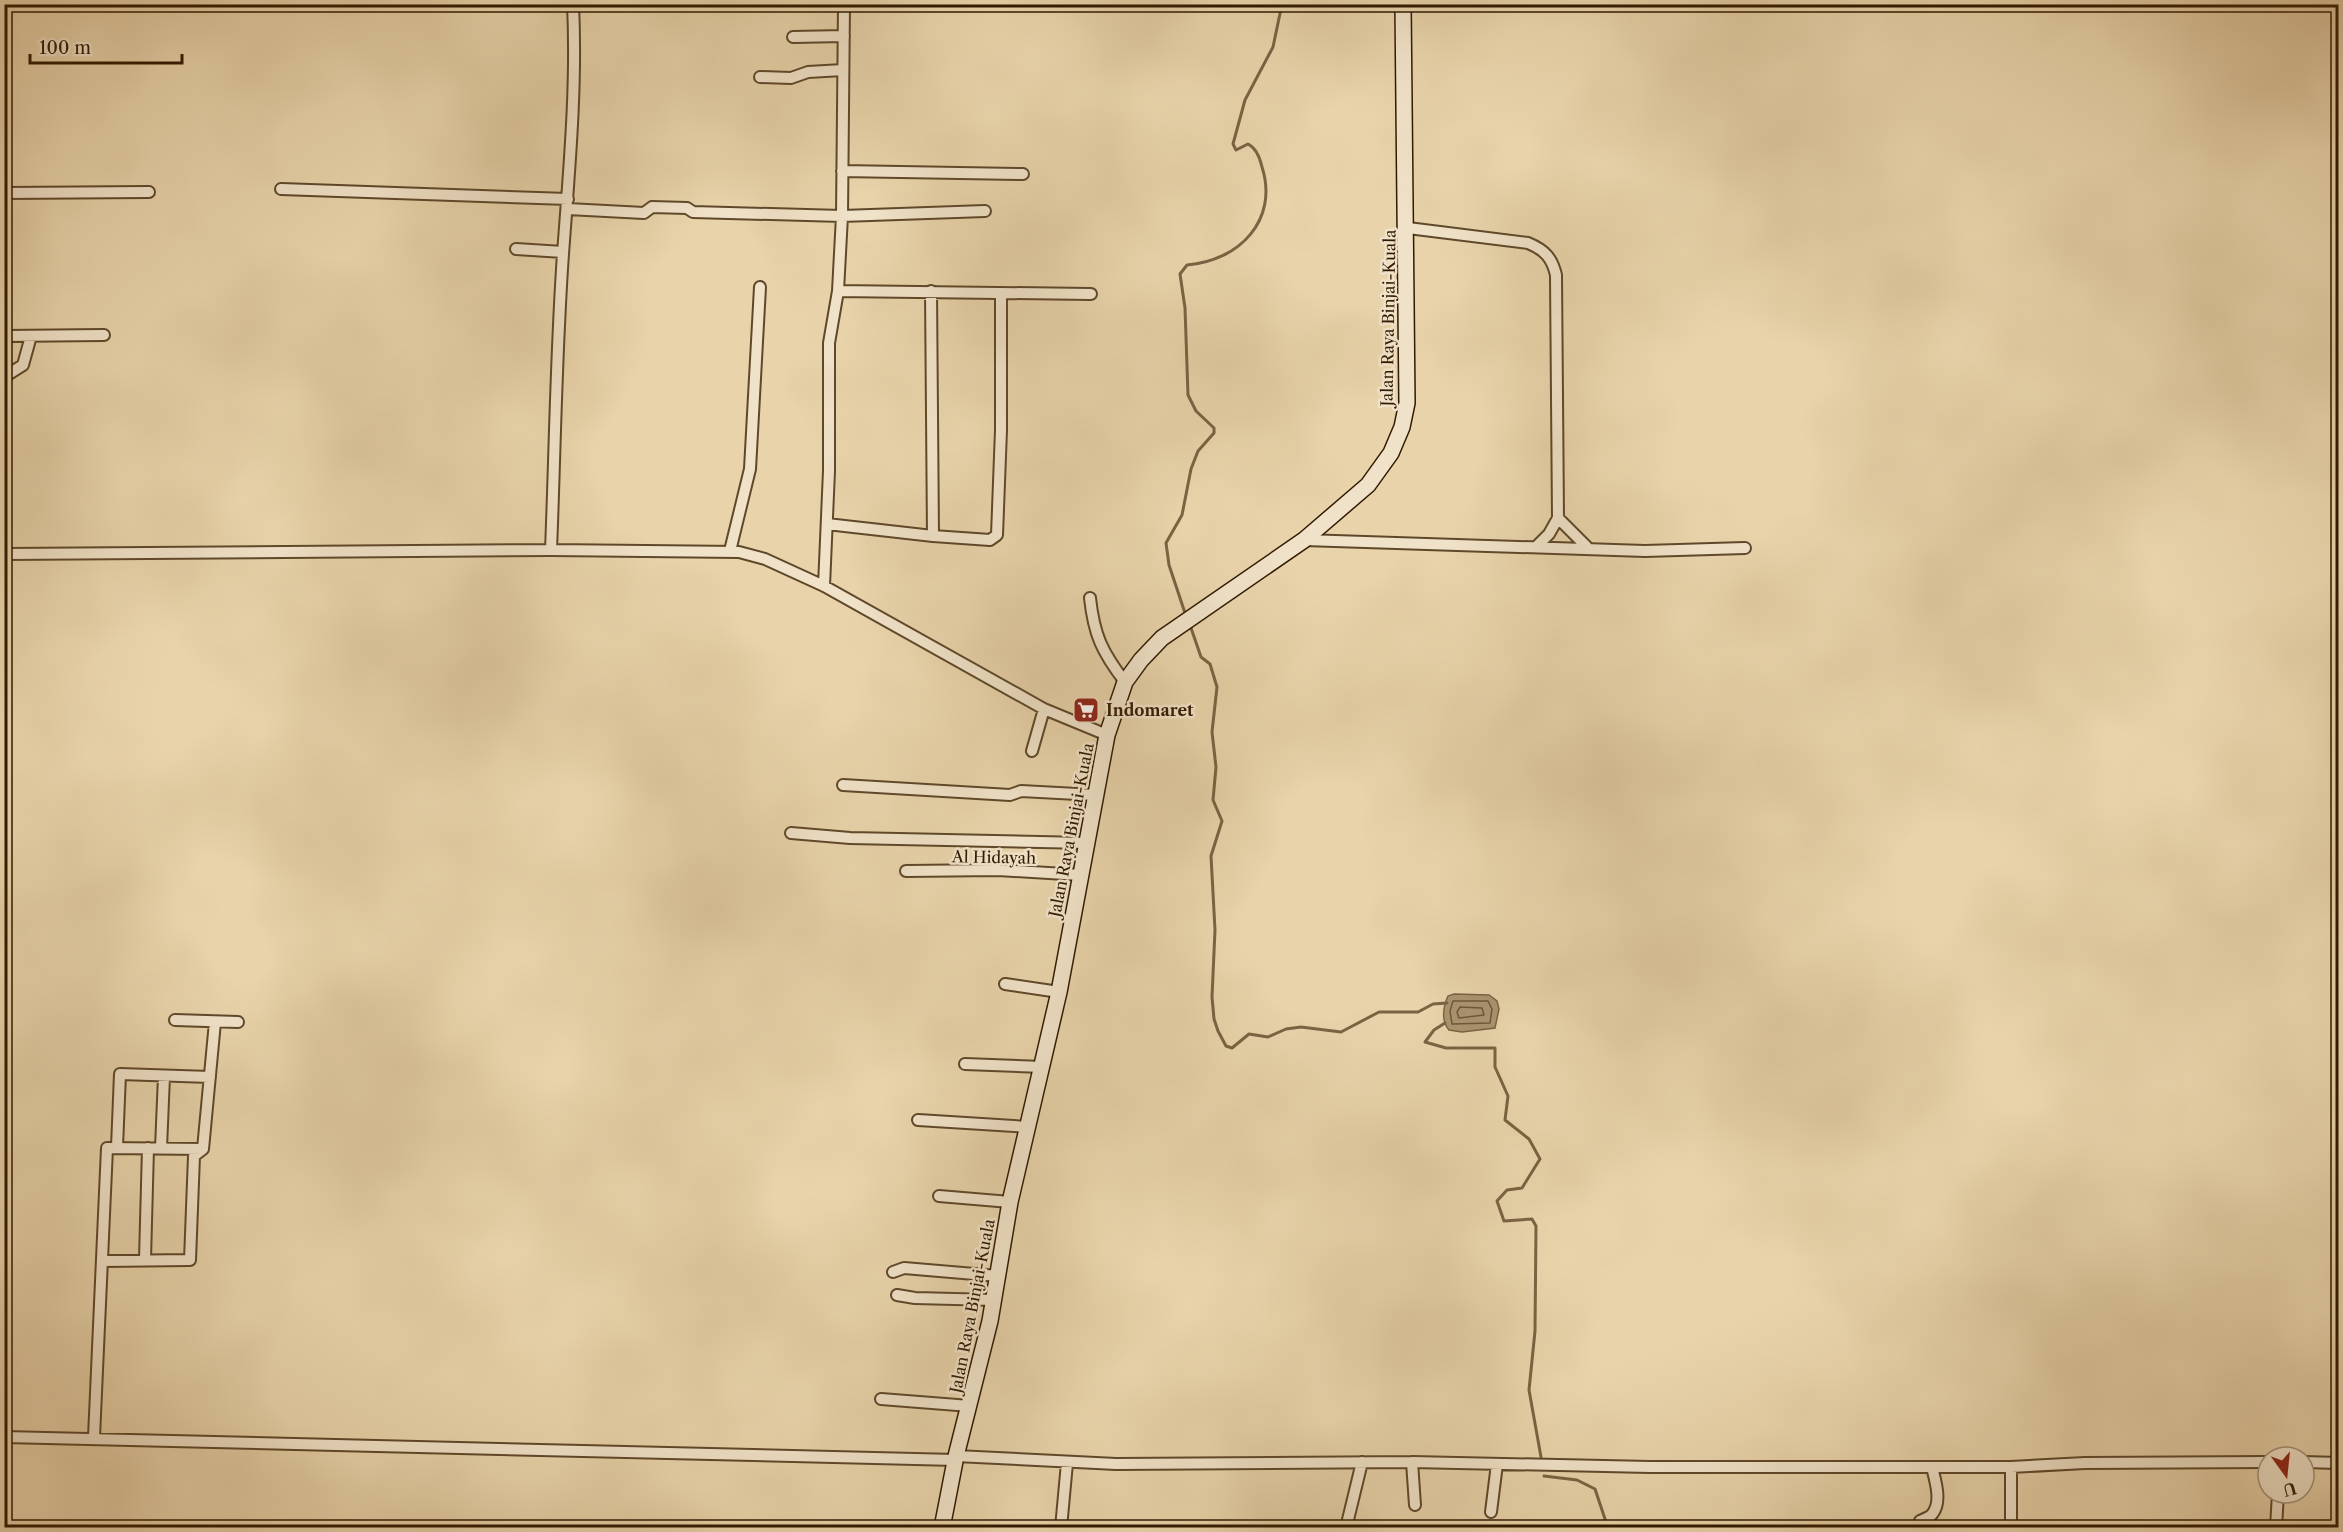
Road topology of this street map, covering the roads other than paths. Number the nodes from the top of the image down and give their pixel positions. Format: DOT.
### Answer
graph roads {
  1 [pos="573,4"];
  2 [pos="844,4"];
  3 [pos="1404,4"];
  4 [pos="844,36"];
  5 [pos="793,37"];
  6 [pos="843,70"];
  7 [pos="760,77"];
  8 [pos="842,171"];
  9 [pos="1023,174"];
  10 [pos="281,189"];
  11 [pos="149,192"];
  12 [pos="4,193"];
  13 [pos="568,204"];
  14 [pos="986,212"];
  15 [pos="842,216"];
  16 [pos="1408,228"];
  17 [pos="516,249"];
  18 [pos="563,252"];
  19 [pos="760,287"];
  20 [pos="838,291"];
  21 [pos="931,291"];
  22 [pos="1001,294"];
  23 [pos="1091,294"];
  24 [pos="104,335"];
  25 [pos="4,336"];
  26 [pos="31,336"];
  27 [pos="4,377"];
  28 [pos="1558,518"];
  29 [pos="827,524"];
  30 [pos="933,536"];
  31 [pos="1304,540"];
  32 [pos="1537,546"];
  33 [pos="1587,547"];
  34 [pos="1745,548"];
  35 [pos="551,549"];
  36 [pos="730,551"];
  37 [pos="4,554"];
  38 [pos="824,586"];
  39 [pos="1090,598"];
  40 [pos="1125,682"];
  41 [pos="1044,709"];
  42 [pos="1107,735"];
  43 [pos="1032,751"];
  44 [pos="843,785"];
  45 [pos="1096,795"];
  46 [pos="791,833"];
  47 [pos="1087,843"];
  48 [pos="906,871"];
  49 [pos="1081,875"];
  50 [pos="1005,984"];
  51 [pos="1059,993"];
  52 [pos="175,1020"];
  53 [pos="215,1022"];
  54 [pos="238,1022"];
  55 [pos="965,1064"];
  56 [pos="1043,1067"];
  57 [pos="164,1076"];
  58 [pos="210,1077"];
  59 [pos="918,1120"];
  60 [pos="1029,1127"];
  61 [pos="117,1147"];
  62 [pos="148,1148"];
  63 [pos="161,1148"];
  64 [pos="203,1149"];
  65 [pos="939,1196"];
  66 [pos="1010,1202"];
  67 [pos="145,1259"];
  68 [pos="102,1261"];
  69 [pos="893,1272"];
  70 [pos="998,1276"];
  71 [pos="897,1295"];
  72 [pos="994,1300"];
  73 [pos="881,1399"];
  74 [pos="970,1406"];
  75 [pos="4,1437"];
  76 [pos="94,1437"];
  77 [pos="956,1458"];
  78 [pos="1362,1462"];
  79 [pos="1412,1462"];
  80 [pos="2256,1462"];
  81 [pos="2316,1462"];
  82 [pos="1067,1463"];
  83 [pos="2338,1463"];
  84 [pos="1497,1464"];
  85 [pos="1932,1467"];
  86 [pos="2011,1467"];
  87 [pos="2277,1505"];
  88 [pos="1414,1506"];
  89 [pos="1491,1512"];
  90 [pos="942,1527"];
  91 [pos="1061,1527"];
  92 [pos="1346,1527"];
  93 [pos="1918,1527"];
  94 [pos="2011,1527"];
  95 [pos="2276,1527"];
  1 -- 13 [label="street"];
  2 -- 4 [label="street"];
  3 -- 16 [label="main road, Jalan Raya Binjai-Kuala"];
  4 -- 5 [label="street"];
  4 -- 6 [label="street"];
  6 -- 7 [label="street"];
  6 -- 8 [label="street"];
  8 -- 9 [label="street"];
  8 -- 15 [label="street"];
  10 -- 13 [label="street"];
  11 -- 12 [label="street"];
  13 -- 15 [label="street"];
  13 -- 18 [label="street"];
  14 -- 15 [label="street"];
  15 -- 20 [label="street"];
  16 -- 28 [label="street"];
  16 -- 31 [label="main road, Jalan Raya Binjai-Kuala"];
  17 -- 18 [label="street"];
  18 -- 35 [label="street"];
  19 -- 36 [label="street"];
  20 -- 21 [label="street"];
  20 -- 29 [label="street"];
  21 -- 22 [label="street"];
  21 -- 30 [label="street"];
  22 -- 23 [label="street"];
  22 -- 30 [label="street"];
  24 -- 26 [label="street"];
  25 -- 26 [label="street"];
  26 -- 27 [label="street"];
  28 -- 32 [label="street"];
  28 -- 33 [label="street"];
  29 -- 30 [label="street"];
  29 -- 38 [label="street"];
  31 -- 32 [label="street"];
  31 -- 40 [label="main road, Jalan Raya Binjai-Kuala"];
  32 -- 33 [label="street"];
  33 -- 34 [label="street"];
  35 -- 36 [label="street"];
  35 -- 37 [label="street"];
  36 -- 38 [label="street"];
  38 -- 41 [label="street"];
  39 -- 40 [label="street"];
  40 -- 42 [label="main road, Jalan Raya Binjai-Kuala"];
  41 -- 42 [label="street"];
  41 -- 43 [label="street"];
  42 -- 45 [label="main road, Jalan Raya Binjai-Kuala"];
  44 -- 45 [label="street"];
  45 -- 47 [label="main road, Jalan Raya Binjai-Kuala"];
  46 -- 47 [label="street"];
  47 -- 49 [label="main road, Jalan Raya Binjai-Kuala"];
  48 -- 49 [label="street, Al Hidayah"];
  49 -- 51 [label="main road, Jalan Raya Binjai-Kuala"];
  50 -- 51 [label="street"];
  51 -- 56 [label="main road, Jalan Raya Binjai-Kuala"];
  52 -- 53 [label="street"];
  53 -- 54 [label="street"];
  53 -- 58 [label="street"];
  55 -- 56 [label="street"];
  56 -- 60 [label="main road, Jalan Raya Binjai-Kuala"];
  57 -- 58 [label="street"];
  57 -- 61 [label="street"];
  57 -- 63 [label="street"];
  58 -- 64 [label="street"];
  59 -- 60 [label="street"];
  60 -- 66 [label="main road, Jalan Raya Binjai-Kuala"];
  61 -- 62 [label="street"];
  61 -- 68 [label="street"];
  62 -- 63 [label="street"];
  62 -- 67 [label="street"];
  63 -- 64 [label="street"];
  64 -- 67 [label="street"];
  65 -- 66 [label="street"];
  66 -- 70 [label="main road, Jalan Raya Binjai-Kuala"];
  67 -- 68 [label="street"];
  68 -- 76 [label="street"];
  69 -- 70 [label="street"];
  70 -- 72 [label="main road, Jalan Raya Binjai-Kuala"];
  71 -- 72 [label="street"];
  72 -- 74 [label="main road, Jalan Raya Binjai-Kuala"];
  73 -- 74 [label="street"];
  74 -- 77 [label="main road, Jalan Raya Binjai-Kuala"];
  75 -- 76 [label="street"];
  76 -- 77 [label="street"];
  77 -- 82 [label="street"];
  77 -- 90 [label="main road, Jalan Raya Binjai-Kuala"];
  78 -- 79 [label="street"];
  78 -- 82 [label="street"];
  78 -- 92 [label="street"];
  79 -- 84 [label="street"];
  79 -- 88 [label="street"];
  80 -- 86 [label="street"];
  81 -- 83 [label="street"];
  82 -- 91 [label="street"];
  84 -- 85 [label="street"];
  84 -- 89 [label="street"];
  85 -- 86 [label="street"];
  85 -- 93 [label="street"];
  86 -- 94 [label="street"];
  87 -- 95 [label="street"];
}
